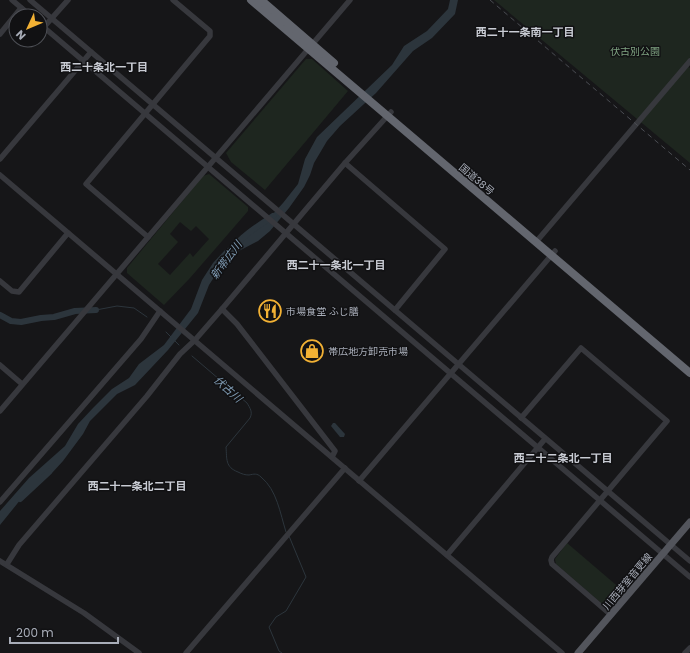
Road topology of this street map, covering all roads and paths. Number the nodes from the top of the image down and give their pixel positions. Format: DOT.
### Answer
graph roads {
  1 [pos="12,0"];
  2 [pos="30,0"];
  3 [pos="68,0"];
  4 [pos="173,0"];
  5 [pos="251,0"];
  6 [pos="260,0"];
  7 [pos="350,0"];
  8 [pos="21,8"];
  9 [pos="52,18"];
  10 [pos="48,21"];
  11 [pos="8,24"];
  12 [pos="48,31"];
  13 [pos="0,34"];
  14 [pos="310,47"];
  15 [pos="91,52"];
  16 [pos="84,61"];
  17 [pos="690,61"];
  18 [pos="152,104"];
  19 [pos="386,112"];
  20 [pos="145,113"];
  21 [pos="216,158"];
  22 [pos="0,159"];
  23 [pos="345,164"];
  24 [pos="208,167"];
  25 [pos="0,175"];
  26 [pos="291,222"];
  27 [pos="68,233"];
  28 [pos="286,233"];
  29 [pos="148,237"];
  30 [pos="537,240"];
  31 [pos="553,254"];
  32 [pos="117,274"];
  33 [pos="0,281"];
  34 [pos="222,309"];
  35 [pos="394,310"];
  36 [pos="162,313"];
  37 [pos="192,338"];
  38 [pos="0,365"];
  39 [pos="459,365"];
  40 [pos="690,366"];
  41 [pos="690,373"];
  42 [pos="451,374"];
  43 [pos="22,384"];
  44 [pos="0,411"];
  45 [pos="521,418"];
  46 [pos="545,439"];
  47 [pos="538,447"];
  48 [pos="332,457"];
  49 [pos="345,468"];
  50 [pos="360,481"];
  51 [pos="608,492"];
  52 [pos="600,500"];
  53 [pos="0,502"];
  54 [pos="690,522"];
  55 [pos="670,545"];
  56 [pos="663,554"];
  57 [pos="447,555"];
  58 [pos="690,561"];
  59 [pos="3,562"];
  60 [pos="690,577"];
  61 [pos="611,615"];
  62 [pos="690,648"];
  63 [pos="139,653"];
  64 [pos="186,653"];
  65 [pos="562,653"];
  66 [pos="578,653"];
  67 [pos="685,653"];
  1 -- 8 [label="street"];
  2 -- 9 [label="street"];
  3 -- 9 [label="street"];
  4 -- 18 [label="street"];
  5 -- 14 [label="highway, 国道38号"];
  6 -- 14 [label="highway, 国道38号"];
  7 -- 14 [label="street"];
  9 -- 10 [label="street"];
  9 -- 15 [label="street"];
  11 -- 13 [label="street"];
  12 -- 16 [label="street"];
  14 -- 19 [label="highway, 国道38号"];
  14 -- 21 [label="street"];
  15 -- 16 [label="street"];
  15 -- 18 [label="street"];
  16 -- 20 [label="street"];
  16 -- 22 [label="street"];
  17 -- 30 [label="street"];
  18 -- 20 [label="street"];
  18 -- 21 [label="street"];
  19 -- 23 [label="street"];
  19 -- 30 [label="highway, 国道38号"];
  20 -- 24 [label="street"];
  20 -- 29 [label="street"];
  21 -- 24 [label="street"];
  21 -- 26 [label="street"];
  23 -- 26 [label="street"];
  23 -- 35 [label="street"];
  24 -- 28 [label="street"];
  24 -- 29 [label="street"];
  25 -- 27 [label="street"];
  26 -- 28 [label="street"];
  26 -- 35 [label="street"];
  27 -- 32 [label="street"];
  27 -- 33 [label="street"];
  28 -- 34 [label="street"];
  28 -- 42 [label="street"];
  29 -- 32 [label="street"];
  30 -- 31 [label="highway, 国道38号"];
  31 -- 39 [label="street"];
  31 -- 40 [label="highway, 国道38号"];
  31 -- 41 [label="highway, 国道38号"];
  32 -- 36 [label="street"];
  32 -- 43 [label="street"];
  34 -- 37 [label="street"];
  34 -- 48 [label="street"];
  35 -- 39 [label="street"];
  36 -- 37 [label="street"];
  36 -- 53 [label="street"];
  37 -- 48 [label="street"];
  37 -- 59 [label="street"];
  38 -- 43 [label="street"];
  39 -- 42 [label="street"];
  39 -- 45 [label="street"];
  42 -- 47 [label="street"];
  42 -- 50 [label="street"];
  43 -- 44 [label="street"];
  45 -- 46 [label="street"];
  45 -- 51 [label="street"];
  46 -- 47 [label="street"];
  46 -- 51 [label="street"];
  47 -- 52 [label="street"];
  47 -- 57 [label="street"];
  48 -- 49 [label="street"];
  49 -- 50 [label="street"];
  49 -- 64 [label="street"];
  50 -- 57 [label="street"];
  51 -- 52 [label="street"];
  51 -- 55 [label="street"];
  52 -- 56 [label="street"];
  52 -- 61 [label="street"];
  54 -- 55 [label="main road, 川西芽室音更線"];
  55 -- 56 [label="main road, 川西芽室音更線"];
  55 -- 58 [label="street"];
  56 -- 60 [label="street"];
  56 -- 61 [label="main road, 川西芽室音更線"];
  57 -- 65 [label="street"];
  59 -- 63 [label="street"];
  61 -- 66 [label="main road, 川西芽室音更線"];
  62 -- 67 [label="street"];
}
